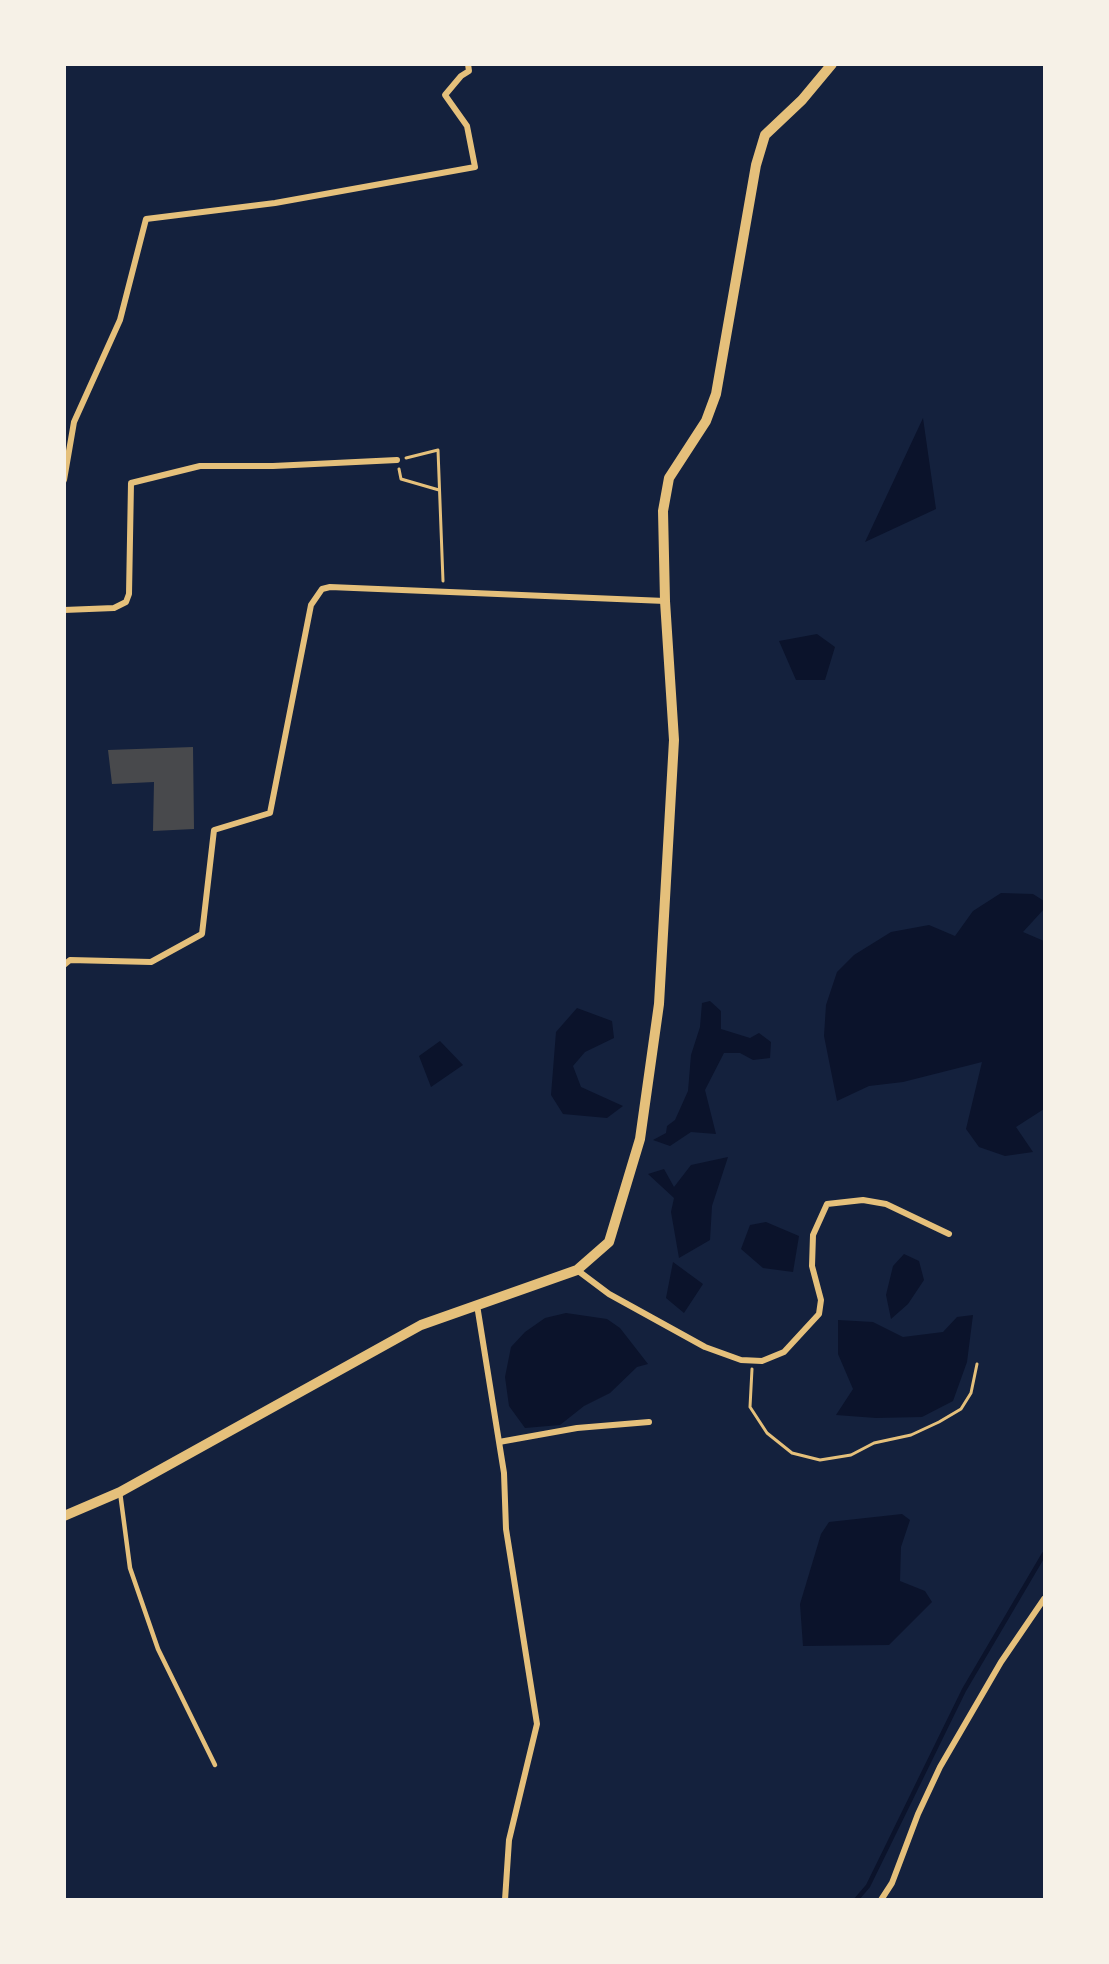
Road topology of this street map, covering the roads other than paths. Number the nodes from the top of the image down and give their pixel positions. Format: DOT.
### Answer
graph roads {
  1 [pos="468,64"];
  2 [pos="832,64"];
  3 [pos="397,460"];
  4 [pos="64,480"];
  5 [pos="665,601"];
  6 [pos="64,610"];
  7 [pos="64,965"];
  8 [pos="949,1234"];
  9 [pos="577,1270"];
  10 [pos="477,1305"];
  11 [pos="649,1422"];
  12 [pos="499,1442"];
  13 [pos="120,1492"];
  14 [pos="64,1516"];
  15 [pos="1044,1599"];
  16 [pos="215,1765"];
  17 [pos="505,1899"];
  18 [pos="881,1899"];
  1 -- 4 [label="street"];
  2 -- 5 [label="street"];
  3 -- 6 [label="street"];
  5 -- 7 [label="street"];
  5 -- 9 [label="street"];
  8 -- 9 [label="street"];
  9 -- 10 [label="street"];
  10 -- 12 [label="street"];
  10 -- 13 [label="street"];
  11 -- 12 [label="street"];
  12 -- 17 [label="street"];
  13 -- 14 [label="street"];
  13 -- 16 [label="lane"];
  15 -- 18 [label="street"];
}
